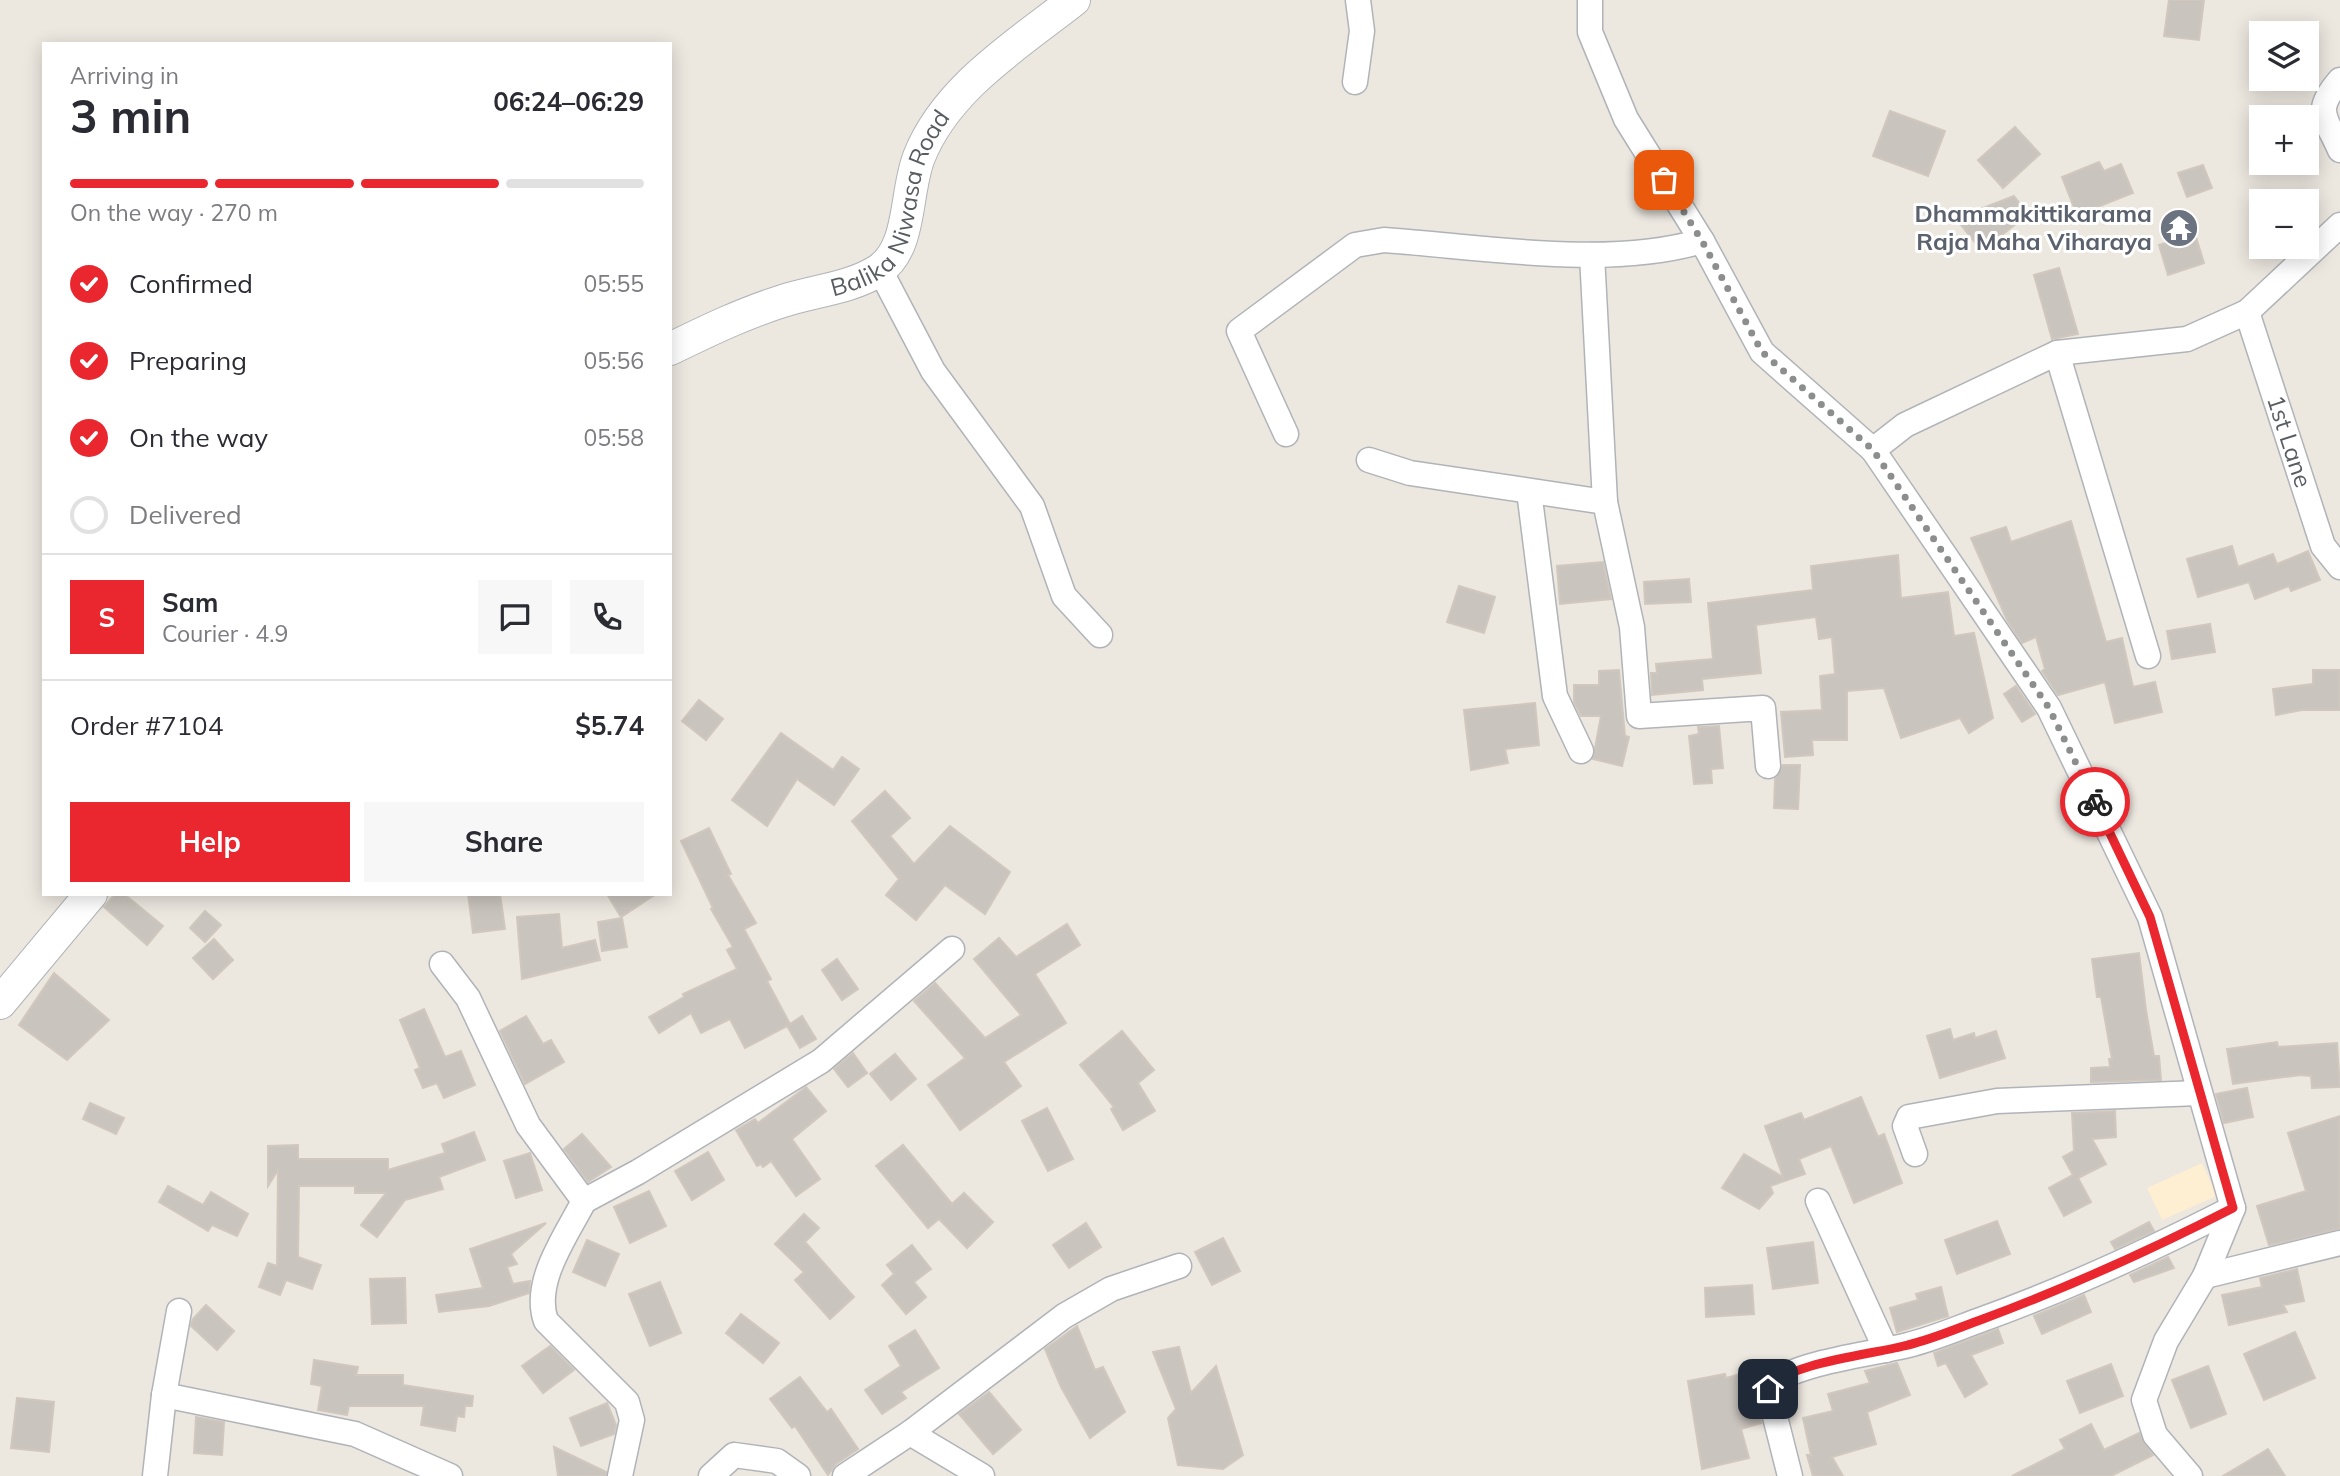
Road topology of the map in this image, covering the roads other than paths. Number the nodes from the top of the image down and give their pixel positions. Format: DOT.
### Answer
graph roads {
  1 [pos="1074,0"];
  2 [pos="1358,0"];
  3 [pos="1590,0"];
  4 [pos="2340,80"];
  5 [pos="1355,82"];
  6 [pos="2340,149"];
  7 [pos="2340,225"];
  8 [pos="1702,241"];
  9 [pos="1592,255"];
  10 [pos="880,270"];
  11 [pos="2246,312"];
  12 [pos="672,348"];
  13 [pos="2057,353"];
  14 [pos="1286,434"];
  15 [pos="1873,450"];
  16 [pos="1369,460"];
  17 [pos="1529,491"];
  18 [pos="1605,502"];
  19 [pos="2340,567"];
  20 [pos="1100,635"];
  21 [pos="2148,656"];
  22 [pos="1581,751"];
  23 [pos="1768,766"];
  24 [pos="90,896"];
  25 [pos="952,949"];
  26 [pos="442,964"];
  27 [pos="0,1003"];
  28 [pos="2199,1093"];
  29 [pos="1914,1154"];
  30 [pos="584,1201"];
  31 [pos="1818,1201"];
  32 [pos="2233,1208"];
  33 [pos="2340,1243"];
  34 [pos="1179,1266"];
  35 [pos="2206,1276"];
  36 [pos="179,1311"];
  37 [pos="1886,1350"];
  38 [pos="164,1395"];
  39 [pos="910,1433"];
  40 [pos="155,1476"];
  41 [pos="450,1476"];
  42 [pos="621,1476"];
  43 [pos="711,1476"];
  44 [pos="798,1476"];
  45 [pos="845,1476"];
  46 [pos="982,1476"];
  47 [pos="1790,1476"];
  48 [pos="2190,1476"];
  1 -- 10 [label="street, Balika Niwasa Road"];
  2 -- 5 [label="street"];
  3 -- 8 [label="street"];
  4 -- 6 [label="street"];
  7 -- 11 [label="street"];
  8 -- 9 [label="street"];
  8 -- 15 [label="street"];
  9 -- 14 [label="street"];
  9 -- 18 [label="street"];
  10 -- 12 [label="street, Balika Niwasa Road"];
  10 -- 20 [label="street"];
  11 -- 13 [label="street"];
  11 -- 19 [label="street, 1st Lane"];
  13 -- 15 [label="street"];
  13 -- 21 [label="street"];
  15 -- 28 [label="street"];
  16 -- 17 [label="street"];
  17 -- 18 [label="street"];
  17 -- 22 [label="street"];
  18 -- 23 [label="street"];
  24 -- 27 [label="street"];
  25 -- 30 [label="street"];
  26 -- 30 [label="street"];
  28 -- 29 [label="street"];
  28 -- 32 [label="street"];
  30 -- 42 [label="street"];
  31 -- 37 [label="street"];
  32 -- 35 [label="street"];
  32 -- 37 [label="street"];
  33 -- 35 [label="street"];
  34 -- 39 [label="street"];
  35 -- 48 [label="street"];
  36 -- 38 [label="street"];
  37 -- 47 [label="street"];
  38 -- 40 [label="street"];
  38 -- 41 [label="street"];
  39 -- 45 [label="street"];
  39 -- 46 [label="street"];
  43 -- 44 [label="street"];
}
